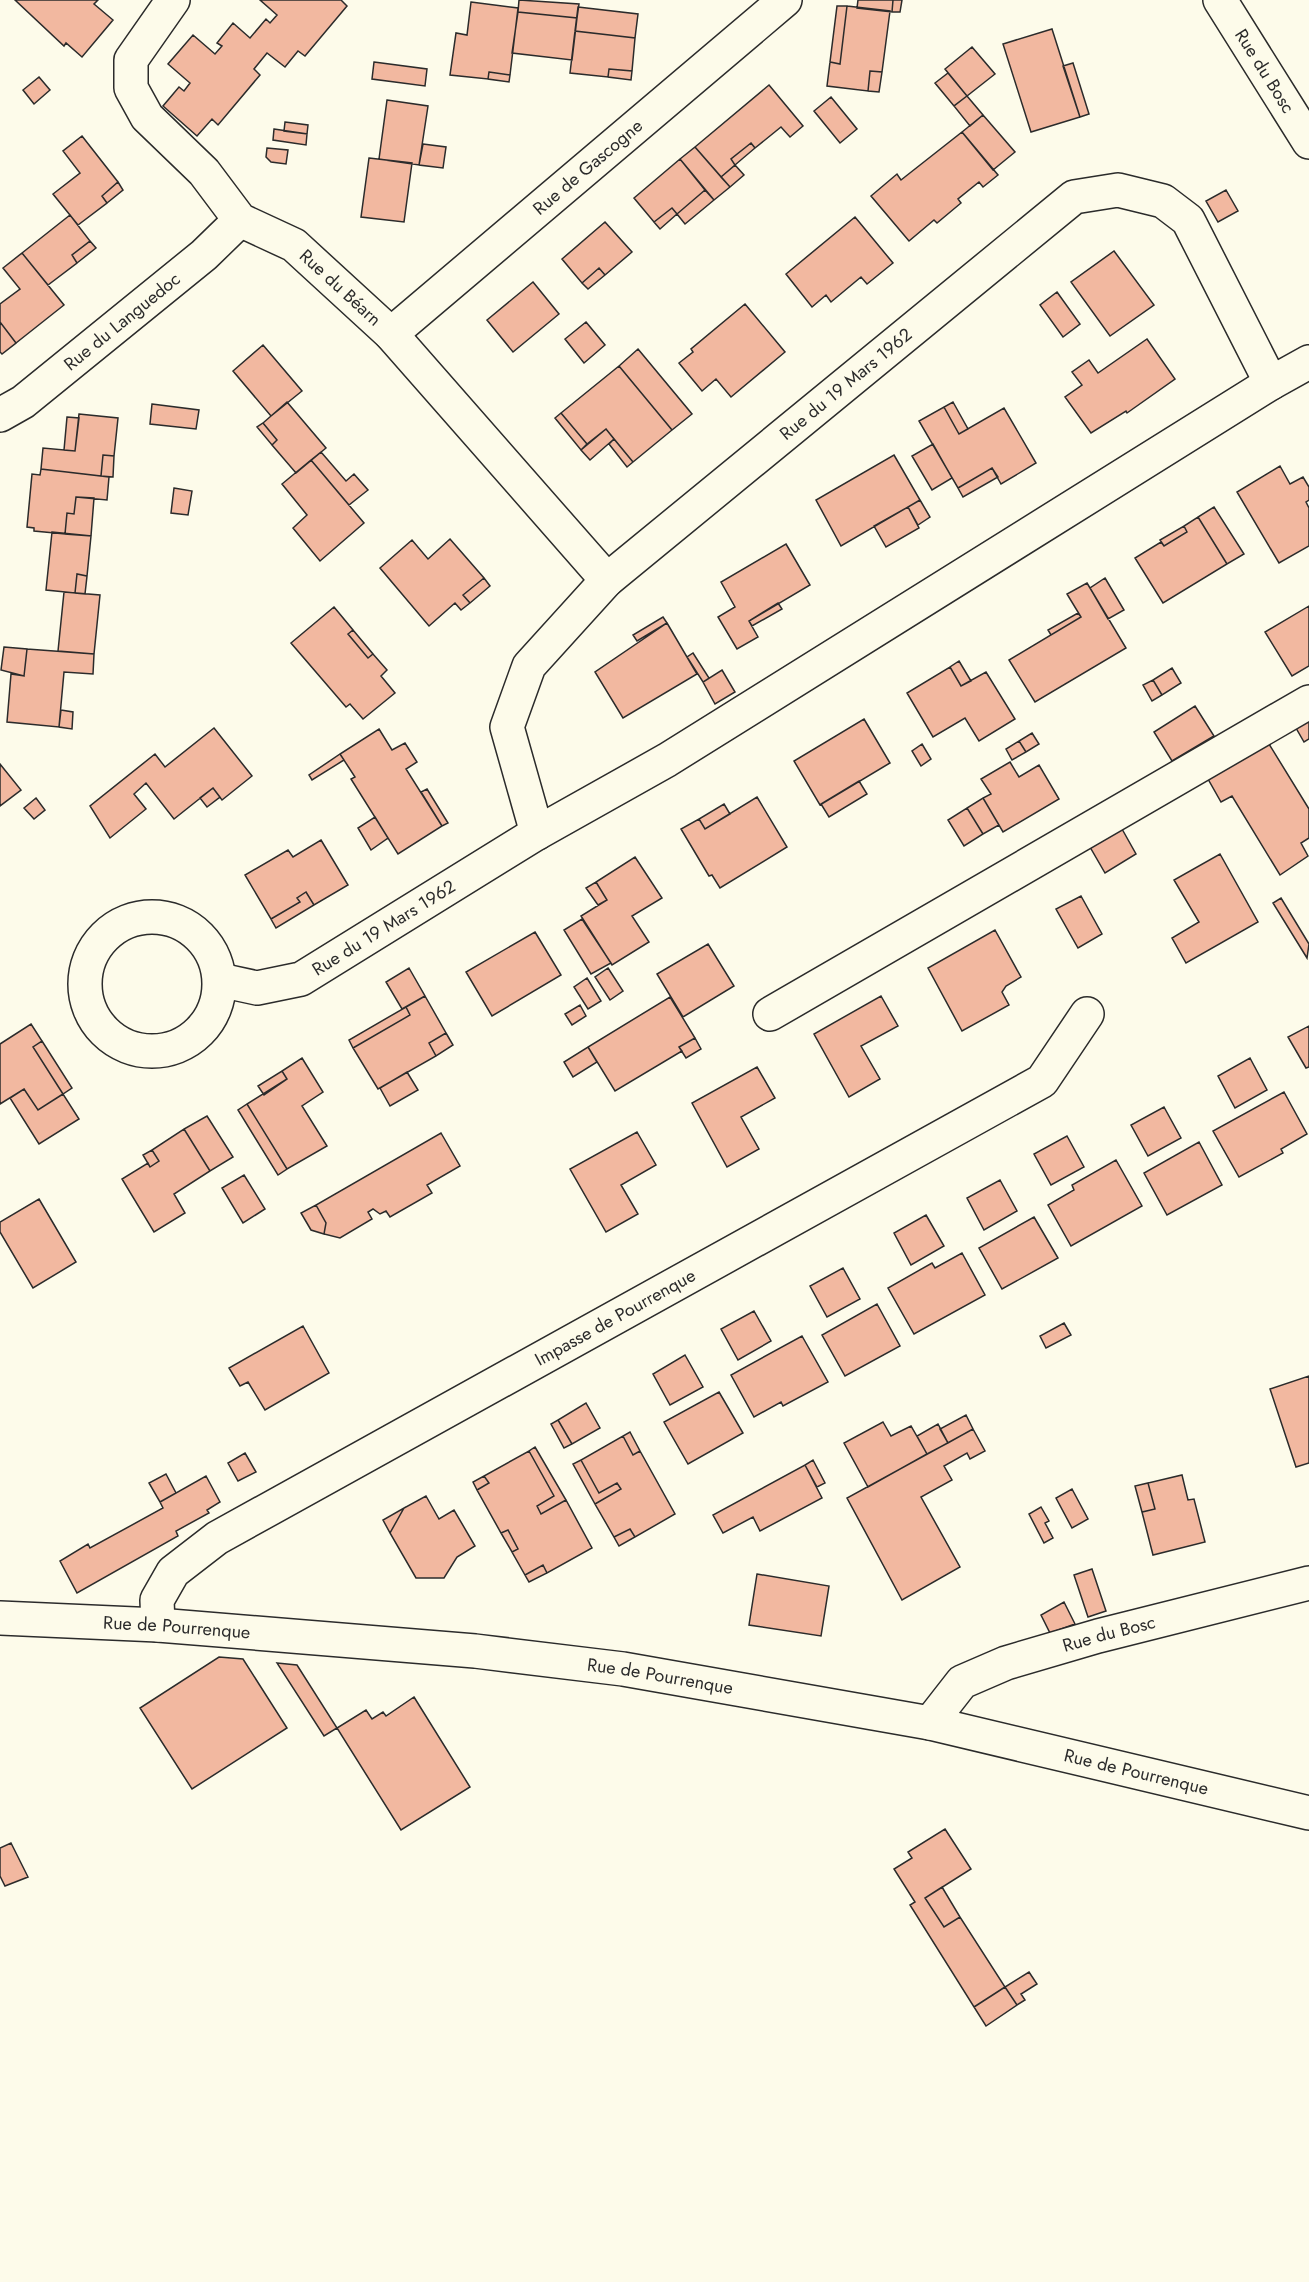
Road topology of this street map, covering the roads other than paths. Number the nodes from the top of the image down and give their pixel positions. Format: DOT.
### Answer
graph roads {
  1 [pos="173,0"];
  2 [pos="785,0"];
  3 [pos="1220,0"];
  4 [pos="1309,142"];
  5 [pos="240,220"];
  6 [pos="391,334"];
  7 [pos="1309,362"];
  8 [pos="1271,383"];
  9 [pos="0,415"];
  10 [pos="607,580"];
  11 [pos="1309,702"];
  12 [pos="537,832"];
  13 [pos="220,980"];
  14 [pos="770,1014"];
  15 [pos="1087,1014"];
  16 [pos="1309,1583"];
  17 [pos="0,1618"];
  18 [pos="158,1625"];
  19 [pos="930,1723"];
  20 [pos="1309,1813"];
  1 -- 5 [label="street, Rue du Béarn"];
  2 -- 6 [label="street, Rue de Gascogne"];
  3 -- 4 [label="street, Rue du Bosc"];
  5 -- 6 [label="street, Rue du Béarn"];
  5 -- 9 [label="street, Rue du Languedoc"];
  6 -- 10 [label="street, Rue du Béarn"];
  7 -- 8 [label="street, Rue du 19 Mars 1962"];
  8 -- 10 [label="street, Rue du 19 Mars 1962"];
  8 -- 12 [label="street, Rue du 19 Mars 1962"];
  10 -- 12 [label="street, Rue du 19 Mars 1962"];
  11 -- 14 [label="street"];
  12 -- 13 [label="street, Rue du 19 Mars 1962"];
  13 -- 13 [label="street"];
  15 -- 18 [label="street, Impasse de Pourrenque"];
  16 -- 19 [label="street, Rue du Bosc"];
  17 -- 18 [label="street, Rue de Pourrenque"];
  18 -- 19 [label="street, Rue de Pourrenque"];
  19 -- 20 [label="street, Rue de Pourrenque"];
}
